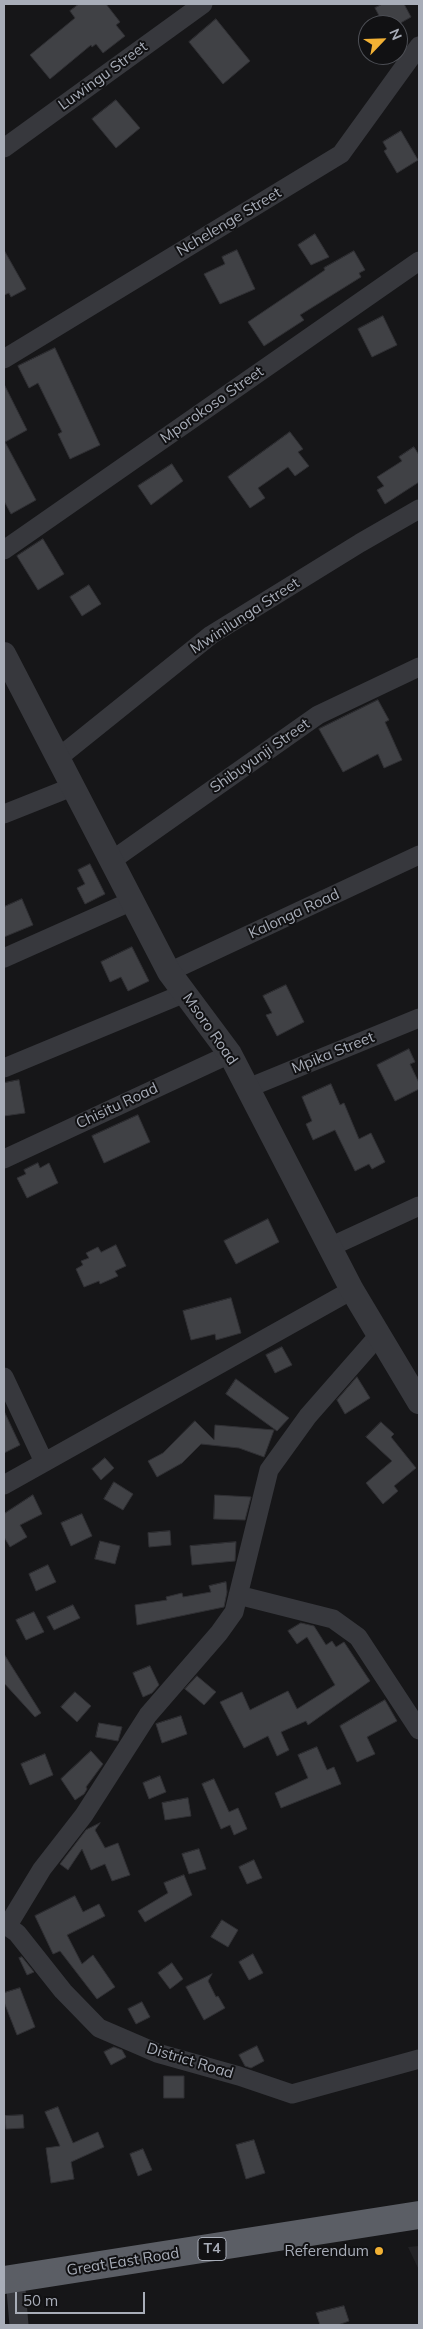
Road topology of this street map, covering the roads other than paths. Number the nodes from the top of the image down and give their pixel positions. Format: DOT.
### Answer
graph roads {
  1 [pos="203,4"];
  2 [pos="419,46"];
  3 [pos="4,148"];
  4 [pos="419,261"];
  5 [pos="4,359"];
  6 [pos="419,509"];
  7 [pos="4,550"];
  8 [pos="4,654"];
  9 [pos="419,667"];
  10 [pos="58,758"];
  11 [pos="72,788"];
  12 [pos="4,814"];
  13 [pos="419,856"];
  14 [pos="111,861"];
  15 [pos="132,900"];
  16 [pos="4,958"];
  17 [pos="169,972"];
  18 [pos="185,993"];
  19 [pos="419,1018"];
  20 [pos="230,1054"];
  21 [pos="4,1068"];
  22 [pos="248,1088"];
  23 [pos="4,1158"];
  24 [pos="419,1206"];
  25 [pos="330,1248"];
  26 [pos="352,1290"];
  27 [pos="379,1335"];
  28 [pos="4,1377"];
  29 [pos="419,1402"];
  30 [pos="44,1462"];
  31 [pos="4,1485"];
  32 [pos="238,1595"];
  33 [pos="419,1730"];
  34 [pos="6,1924"];
  35 [pos="419,2058"];
  36 [pos="419,2215"];
  37 [pos="9,2279"];
  38 [pos="18,2325"];
  1 -- 3 [label="street, Luwingu Street"];
  2 -- 5 [label="street, Nchelenge Street"];
  4 -- 7 [label="street, Mporokoso Street"];
  6 -- 10 [label="street, Mwinilunga Street"];
  8 -- 10 [label="street, Msoro Road"];
  9 -- 14 [label="street, Shibuyunji Street"];
  10 -- 11 [label="street, Msoro Road"];
  11 -- 12 [label="street"];
  11 -- 14 [label="street, Msoro Road"];
  13 -- 17 [label="street, Kalonga Road"];
  14 -- 15 [label="street, Msoro Road"];
  15 -- 16 [label="street"];
  15 -- 17 [label="street, Msoro Road"];
  17 -- 18 [label="street, Msoro Road"];
  18 -- 20 [label="street, Msoro Road"];
  18 -- 21 [label="street"];
  19 -- 22 [label="street, Mpika Street"];
  20 -- 22 [label="street, Msoro Road"];
  20 -- 23 [label="street, Chisitu Road"];
  22 -- 25 [label="street, Msoro Road"];
  24 -- 25 [label="street"];
  25 -- 26 [label="street, Msoro Road"];
  26 -- 27 [label="street, Msoro Road"];
  26 -- 30 [label="street"];
  27 -- 29 [label="street, Msoro Road"];
  27 -- 32 [label="street"];
  28 -- 30 [label="street"];
  30 -- 31 [label="street"];
  32 -- 33 [label="street"];
  32 -- 34 [label="street"];
  34 -- 35 [label="street, District Road"];
  36 -- 37 [label="highway, Great East Road / T4"];
  37 -- 38 [label="street"];
}
